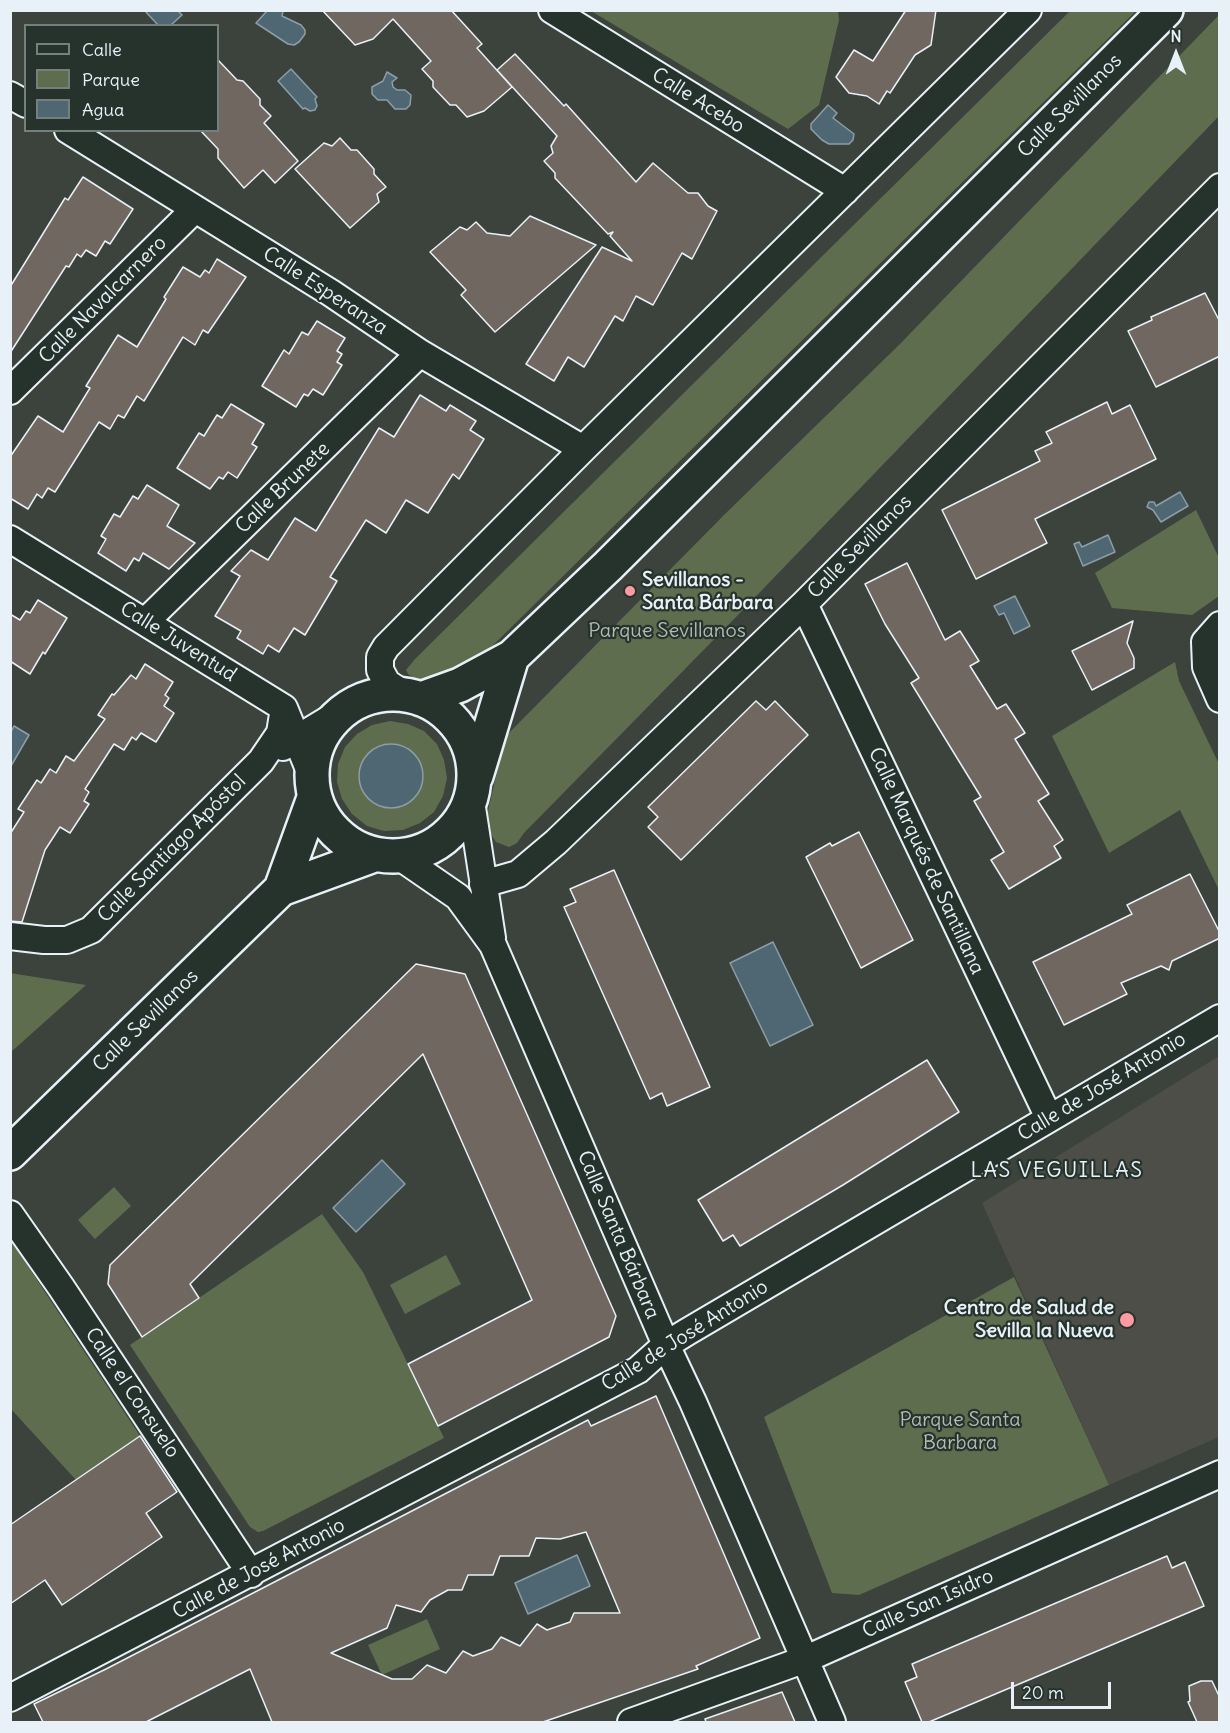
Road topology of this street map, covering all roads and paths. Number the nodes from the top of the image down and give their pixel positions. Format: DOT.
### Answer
graph roads {
  1 [pos="552,10"];
  2 [pos="1029,10"];
  3 [pos="1166,10"];
  4 [pos="10,95"];
  5 [pos="24,103"];
  6 [pos="71,132"];
  7 [pos="1220,187"];
  8 [pos="845,191"];
  9 [pos="195,209"];
  10 [pos="420,353"];
  11 [pos="10,391"];
  12 [pos="583,449"];
  13 [pos="12,542"];
  14 [pos="804,604"];
  15 [pos="145,622"];
  16 [pos="1220,625"];
  17 [pos="512,657"];
  18 [pos="412,696"];
  19 [pos="1220,699"];
  20 [pos="284,708"];
  21 [pos="344,710"];
  22 [pos="297,739"];
  23 [pos="261,761"];
  24 [pos="312,786"];
  25 [pos="473,791"];
  26 [pos="387,856"];
  27 [pos="483,884"];
  28 [pos="281,889"];
  29 [pos="10,936"];
  30 [pos="493,945"];
  31 [pos="1220,1017"];
  32 [pos="1049,1118"];
  33 [pos="10,1153"];
  34 [pos="10,1214"];
  35 [pos="666,1345"];
  36 [pos="1216,1484"];
  37 [pos="251,1574"];
  38 [pos="806,1659"];
  39 [pos="10,1698"];
  40 [pos="631,1722"];
  41 [pos="832,1722"];
  1 -- 8 [label="street, Calle Acebo"];
  2 -- 8 [label="street"];
  3 -- 17 [label="main road, Calle Sevillanos"];
  4 -- 5 [label="street"];
  6 -- 9 [label="street, Calle Esperanza"];
  7 -- 14 [label="street, Calle Sevillanos"];
  8 -- 12 [label="street"];
  9 -- 10 [label="street, Calle Esperanza"];
  9 -- 11 [label="street, Calle Navalcarnero"];
  10 -- 12 [label="street, Calle Esperanza"];
  10 -- 15 [label="street, Calle Brunete"];
  12 -- 18 [label="street"];
  13 -- 15 [label="street, Calle Juventud"];
  14 -- 27 [label="street, Calle Sevillanos"];
  14 -- 32 [label="street, Calle Marqués de Santillana"];
  15 -- 20 [label="street, Calle Juventud"];
  16 -- 19 [label="street"];
  17 -- 18 [label="main road, Calle Sevillanos"];
  17 -- 25 [label="main road, Calle Sevillanos"];
  18 -- 21 [label="main road"];
  18 -- 25 [label="main road"];
  20 -- 22 [label="street"];
  20 -- 23 [label="street, Calle Santiago Apóstol"];
  21 -- 22 [label="street, Calle Santiago Apóstol"];
  21 -- 24 [label="main road"];
  22 -- 23 [label="street, Calle Santiago Apóstol"];
  22 -- 24 [label="street"];
  23 -- 29 [label="street, Calle Santiago Apóstol"];
  24 -- 26 [label="main road"];
  24 -- 28 [label="main road, Calle Sevillanos"];
  25 -- 26 [label="main road"];
  25 -- 27 [label="street, Calle Santa Bárbara"];
  26 -- 28 [label="main road, Calle Sevillanos"];
  26 -- 30 [label="street, Calle Santa Bárbara"];
  27 -- 30 [label="street, Calle Santa Bárbara"];
  28 -- 33 [label="main road, Calle Sevillanos"];
  30 -- 35 [label="street, Calle Santa Bárbara"];
  31 -- 32 [label="street, Calle de José Antonio"];
  32 -- 35 [label="street, Calle de José Antonio"];
  34 -- 37 [label="street, Calle el Consuelo"];
  35 -- 37 [label="street, Calle de José Antonio"];
  35 -- 38 [label="street, Calle Santa Bárbara"];
  36 -- 38 [label="street, Calle San Isidro"];
  37 -- 39 [label="street, Calle de José Antonio"];
  38 -- 40 [label="street, Calle San Isidro"];
  38 -- 41 [label="street, Calle Santa Bárbara"];
}
